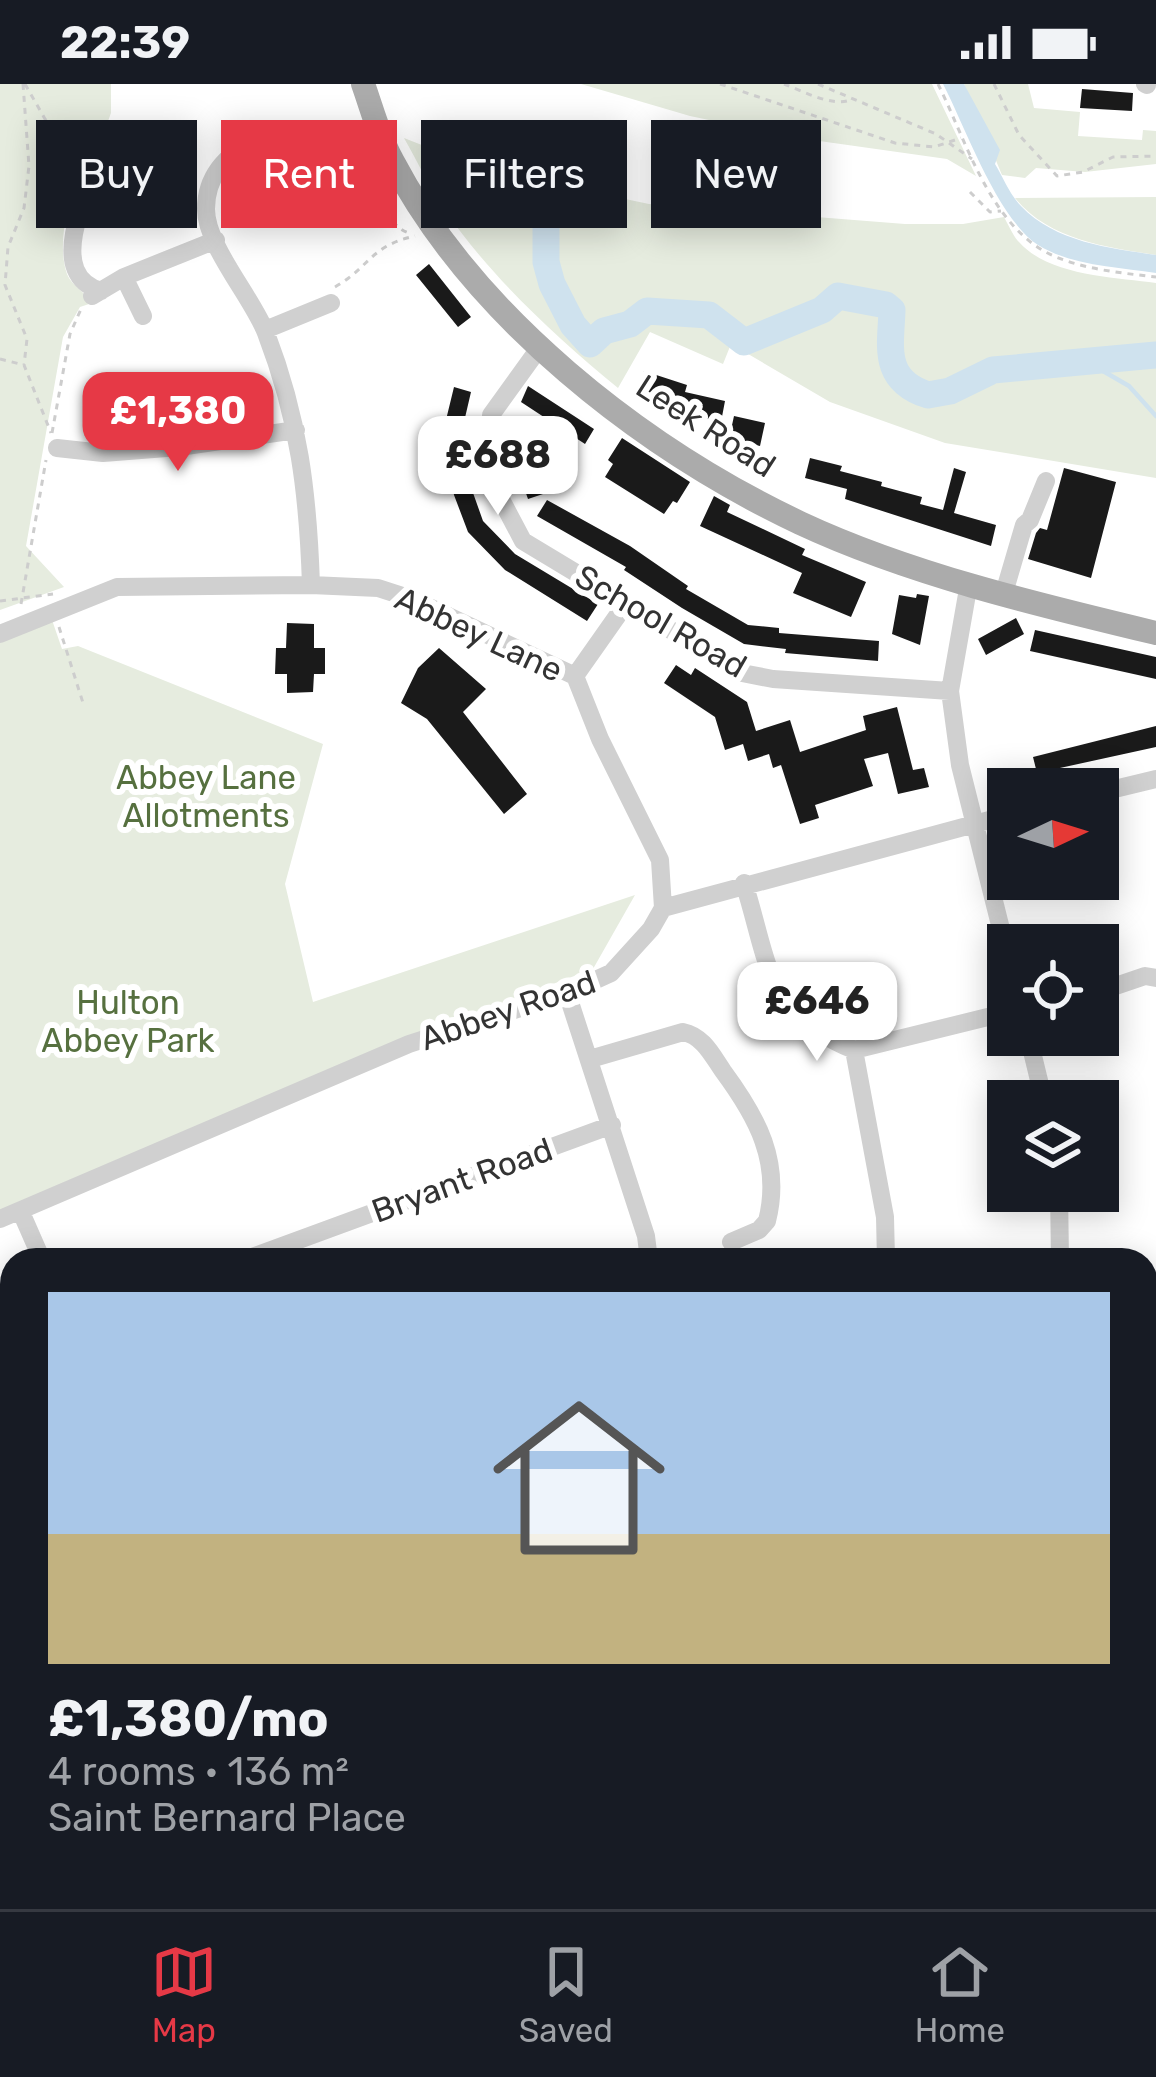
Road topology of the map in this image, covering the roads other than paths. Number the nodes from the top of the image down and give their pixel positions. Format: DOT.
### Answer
graph roads {
  1 [pos="363,84"];
  2 [pos="221,167"];
  3 [pos="76,228"];
  4 [pos="216,239"];
  5 [pos="124,278"];
  6 [pos="331,303"];
  7 [pos="143,316"];
  8 [pos="265,330"];
  9 [pos="540,347"];
  10 [pos="296,430"];
  11 [pos="55,445"];
  12 [pos="1046,481"];
  13 [pos="969,583"];
  14 [pos="310,585"];
  15 [pos="1004,593"];
  16 [pos="625,605"];
  17 [pos="9,630"];
  18 [pos="1156,633"];
  19 [pos="575,676"];
  20 [pos="950,692"];
  21 [pos="1156,779"];
  22 [pos="1119,788"];
  23 [pos="987,819"];
  24 [pos="976,822"];
  25 [pos="744,883"];
  26 [pos="663,908"];
  27 [pos="1000,924"];
  28 [pos="1156,978"];
  29 [pos="1119,985"];
  30 [pos="568,994"];
  31 [pos="987,1017"];
  32 [pos="854,1050"];
  33 [pos="590,1059"];
  34 [pos="757,1120"];
  35 [pos="612,1125"];
  36 [pos="737,1126"];
  37 [pos="21,1212"];
  38 [pos="1059,1212"];
  39 [pos="0,1220"];
  40 [pos="730,1241"];
  41 [pos="37,1248"];
  42 [pos="277,1248"];
  43 [pos="648,1248"];
  44 [pos="886,1248"];
  45 [pos="1060,1248"];
  1 -- 9 [label="main road, Leek Road"];
  2 -- 4 [label="street"];
  3 -- 5 [label="street"];
  4 -- 5 [label="street"];
  4 -- 8 [label="street"];
  5 -- 7 [label="street"];
  6 -- 8 [label="street"];
  8 -- 10 [label="street"];
  9 -- 13 [label="main road, Leek Road"];
  9 -- 16 [label="street, School Road"];
  10 -- 11 [label="street"];
  10 -- 14 [label="street"];
  12 -- 15 [label="street"];
  13 -- 15 [label="main road, Leek Road"];
  13 -- 20 [label="street"];
  14 -- 17 [label="street, Abbey Lane"];
  14 -- 19 [label="street, Abbey Lane"];
  15 -- 18 [label="main road, Leek Road"];
  16 -- 19 [label="street"];
  16 -- 20 [label="street, School Road"];
  19 -- 26 [label="street, Abbey Lane"];
  20 -- 24 [label="street"];
  21 -- 22 [label="street"];
  23 -- 24 [label="street"];
  24 -- 25 [label="street"];
  24 -- 27 [label="street"];
  25 -- 26 [label="street"];
  25 -- 32 [label="street"];
  26 -- 30 [label="street, Abbey Road"];
  28 -- 29 [label="street"];
  30 -- 33 [label="street"];
  30 -- 37 [label="street, Abbey Road"];
  31 -- 32 [label="street"];
  32 -- 44 [label="street"];
  33 -- 34 [label="street"];
  33 -- 35 [label="street"];
  34 -- 36 [label="street"];
  34 -- 40 [label="street"];
  35 -- 42 [label="street, Bryant Road"];
  35 -- 43 [label="street"];
  37 -- 39 [label="street, Abbey Road"];
  37 -- 41 [label="street"];
  38 -- 45 [label="street"];
}
